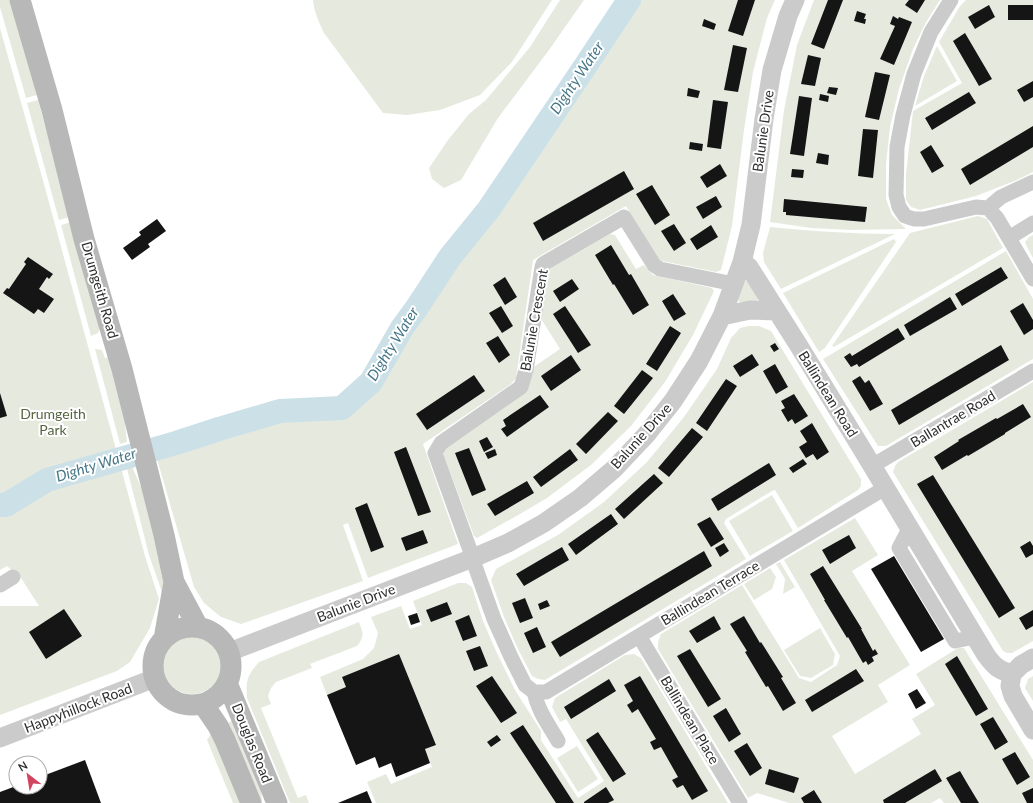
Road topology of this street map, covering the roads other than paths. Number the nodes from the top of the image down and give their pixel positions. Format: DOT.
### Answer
graph roads {
  1 [pos="20,0"];
  2 [pos="795,0"];
  3 [pos="951,0"];
  4 [pos="1033,182"];
  5 [pos="988,208"];
  6 [pos="1033,223"];
  7 [pos="1009,238"];
  8 [pos="742,262"];
  9 [pos="1033,279"];
  10 [pos="734,284"];
  11 [pos="776,311"];
  12 [pos="722,316"];
  13 [pos="1033,371"];
  14 [pos="872,466"];
  15 [pos="884,488"];
  16 [pos="910,529"];
  17 [pos="473,558"];
  18 [pos="13,577"];
  19 [pos="174,582"];
  20 [pos="0,585"];
  21 [pos="198,627"];
  22 [pos="639,636"];
  23 [pos="975,637"];
  24 [pos="164,639"];
  25 [pos="229,652"];
  26 [pos="1033,658"];
  27 [pos="1012,674"];
  28 [pos="155,678"];
  29 [pos="228,683"];
  30 [pos="534,692"];
  31 [pos="203,704"];
  32 [pos="1033,730"];
  33 [pos="0,738"];
  34 [pos="558,741"];
  35 [pos="251,803"];
  36 [pos="277,803"];
  37 [pos="740,803"];
  1 -- 19 [label="main road, Drumgeith Road"];
  2 -- 8 [label="street, Balunie Drive"];
  3 -- 5 [label="street"];
  4 -- 5 [label="street"];
  5 -- 7 [label="street"];
  6 -- 7 [label="street"];
  7 -- 9 [label="street"];
  8 -- 10 [label="street, Balunie Drive"];
  8 -- 11 [label="street, Ballindean Road"];
  10 -- 12 [label="street, Balunie Drive"];
  10 -- 17 [label="street, Balunie Crescent"];
  11 -- 12 [label="street"];
  11 -- 14 [label="street, Ballindean Road"];
  12 -- 17 [label="street, Balunie Drive"];
  13 -- 14 [label="street, Ballantrae Road"];
  14 -- 15 [label="street, Ballindean Road"];
  15 -- 16 [label="street, Ballindean Road"];
  15 -- 22 [label="street, Ballindean Terrace"];
  16 -- 23 [label="street, Ballindean Road"];
  16 -- 23 [label="street"];
  17 -- 25 [label="street, Balunie Drive"];
  17 -- 30 [label="street"];
  18 -- 20 [label="street"];
  19 -- 21 [label="main road, Drumgeith Road"];
  19 -- 24 [label="main road, Drumgeith Road"];
  21 -- 24 [label="main road"];
  21 -- 25 [label="main road"];
  22 -- 30 [label="street, Ballindean Terrace"];
  22 -- 37 [label="street, Ballindean Place"];
  23 -- 27 [label="street, Ballindean Road"];
  24 -- 28 [label="main road"];
  25 -- 29 [label="main road"];
  26 -- 27 [label="street"];
  27 -- 32 [label="street"];
  28 -- 31 [label="main road"];
  28 -- 33 [label="street, Happyhillock Road"];
  29 -- 31 [label="main road"];
  29 -- 36 [label="main road, Douglas Road"];
  30 -- 34 [label="street"];
  31 -- 35 [label="main road, Douglas Road"];
}
